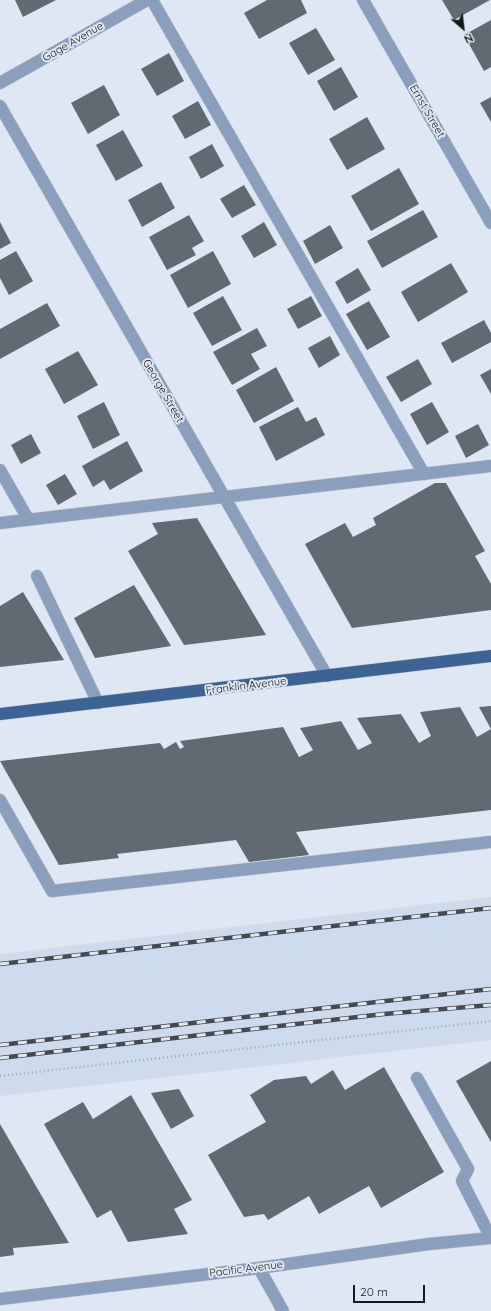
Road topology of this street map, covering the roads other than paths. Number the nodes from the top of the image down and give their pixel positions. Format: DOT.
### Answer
graph roads {
  1 [pos="147,0"];
  2 [pos="152,0"];
  3 [pos="363,0"];
  4 [pos="0,83"];
  5 [pos="0,106"];
  6 [pos="491,223"];
  7 [pos="491,466"];
  8 [pos="0,470"];
  9 [pos="424,474"];
  10 [pos="223,496"];
  11 [pos="28,520"];
  12 [pos="0,522"];
  13 [pos="37,576"];
  14 [pos="491,656"];
  15 [pos="327,676"];
  16 [pos="98,703"];
  17 [pos="0,714"];
  18 [pos="0,800"];
  19 [pos="491,842"];
  20 [pos="417,1078"];
  21 [pos="491,1238"];
  22 [pos="259,1268"];
  23 [pos="0,1299"];
  24 [pos="282,1311"];
  1 -- 4 [label="street, Gage Avenue"];
  2 -- 9 [label="street"];
  3 -- 6 [label="street, Ernst Street"];
  5 -- 10 [label="street, George Street"];
  7 -- 9 [label="street"];
  8 -- 11 [label="street"];
  9 -- 10 [label="street"];
  10 -- 11 [label="street"];
  10 -- 15 [label="street, George Street"];
  11 -- 12 [label="street"];
  13 -- 16 [label="street"];
  14 -- 15 [label="main road, Franklin Avenue"];
  15 -- 16 [label="main road, Franklin Avenue"];
  16 -- 17 [label="main road, Franklin Avenue"];
  18 -- 19 [label="street"];
  20 -- 21 [label="street"];
  21 -- 22 [label="street, Pacific Avenue"];
  22 -- 23 [label="street, Pacific Avenue"];
  22 -- 24 [label="street"];
}
